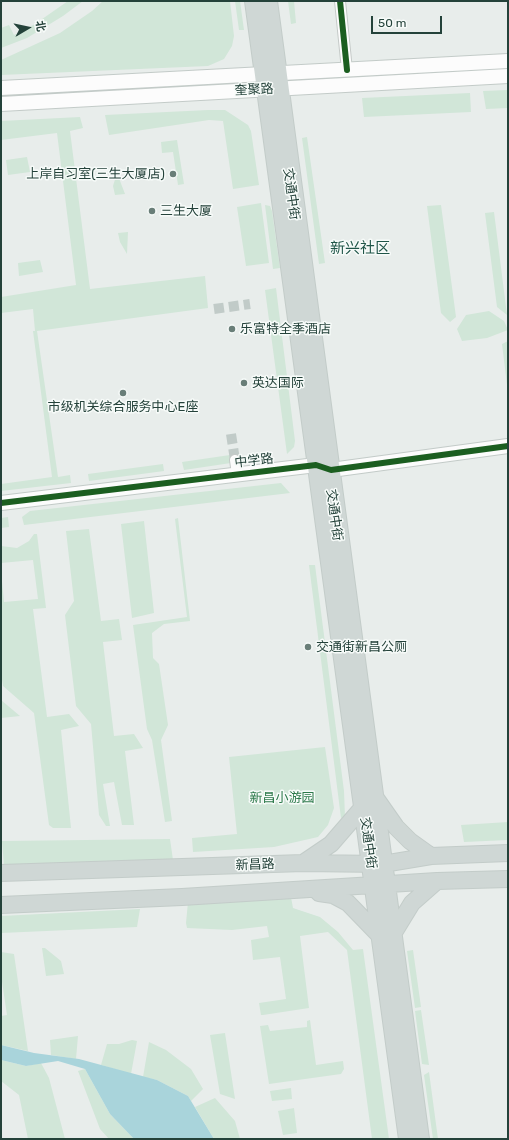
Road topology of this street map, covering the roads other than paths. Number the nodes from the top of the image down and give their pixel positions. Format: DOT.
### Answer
graph roads {
  1 [pos="253,1"];
  2 [pos="269,1"];
  3 [pos="340,1"];
  4 [pos="508,61"];
  5 [pos="347,70"];
  6 [pos="508,76"];
  7 [pos="272,81"];
  8 [pos="1,88"];
  9 [pos="1,104"];
  10 [pos="508,446"];
  11 [pos="235,460"];
  12 [pos="324,467"];
  13 [pos="237,474"];
  14 [pos="1,503"];
  15 [pos="368,801"];
  16 [pos="508,853"];
  17 [pos="431,856"];
  18 [pos="303,863"];
  19 [pos="377,864"];
  20 [pos="1,873"];
  21 [pos="508,879"];
  22 [pos="437,881"];
  23 [pos="380,885"];
  24 [pos="302,890"];
  25 [pos="1,904"];
  26 [pos="386,935"];
  27 [pos="406,1139"];
  28 [pos="421,1139"];
  1 -- 7 [label="main road, 交通中街"];
  2 -- 7 [label="main road, 交通中街"];
  3 -- 5 [label="street"];
  4 -- 5 [label="main road, 奎聚路"];
  5 -- 7 [label="main road, 奎聚路"];
  6 -- 7 [label="main road, 奎聚路"];
  7 -- 8 [label="main road, 奎聚路"];
  7 -- 9 [label="main road, 奎聚路"];
  7 -- 12 [label="main road, 交通中街"];
  10 -- 12 [label="main road, 中学路"];
  11 -- 13 [label="street"];
  12 -- 13 [label="main road, 中学路"];
  12 -- 15 [label="main road, 交通中街"];
  13 -- 14 [label="main road, 中学路"];
  15 -- 17 [label="main road"];
  15 -- 18 [label="main road"];
  15 -- 19 [label="main road, 交通中街"];
  16 -- 17 [label="main road, 新昌路"];
  17 -- 19 [label="main road, 新昌路"];
  18 -- 19 [label="main road, 新昌路"];
  18 -- 20 [label="main road, 新昌路"];
  19 -- 23 [label="main road, 交通中街"];
  21 -- 22 [label="main road, 新昌路"];
  22 -- 23 [label="main road, 新昌路"];
  22 -- 26 [label="main road"];
  23 -- 24 [label="main road, 新昌路"];
  23 -- 26 [label="main road, 交通中街"];
  24 -- 25 [label="main road, 新昌路"];
  24 -- 26 [label="main road"];
  26 -- 27 [label="main road, 交通中街"];
  26 -- 28 [label="main road, 交通中街"];
}
